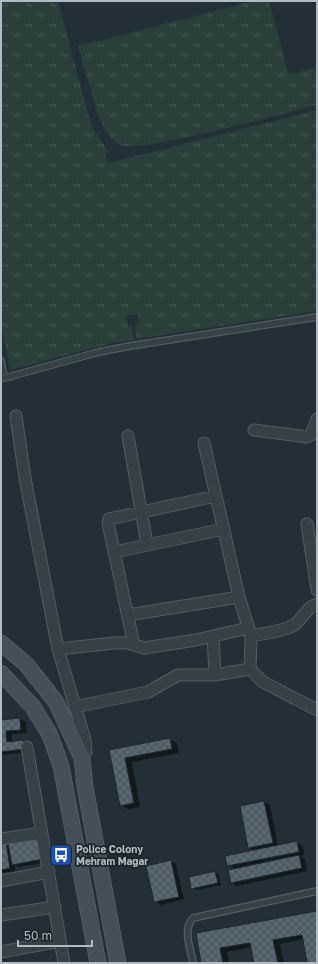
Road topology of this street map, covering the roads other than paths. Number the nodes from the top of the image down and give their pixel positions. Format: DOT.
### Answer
graph roads {
  1 [pos="317,317"];
  2 [pos="1,361"];
  3 [pos="3,378"];
  4 [pos="16,416"];
  5 [pos="317,419"];
  6 [pos="254,430"];
  7 [pos="128,436"];
  8 [pos="204,443"];
  9 [pos="216,496"];
  10 [pos="141,512"];
  11 [pos="307,524"];
  12 [pos="224,529"];
  13 [pos="147,544"];
  14 [pos="114,552"];
  15 [pos="317,590"];
  16 [pos="239,597"];
  17 [pos="317,604"];
  18 [pos="128,615"];
  19 [pos="250,632"];
  20 [pos="212,636"];
  21 [pos="1,643"];
  22 [pos="134,645"];
  23 [pos="58,649"];
  24 [pos="250,669"];
  25 [pos="1,673"];
  26 [pos="215,674"];
  27 [pos="74,707"];
  28 [pos="317,710"];
  29 [pos="27,747"];
  30 [pos="82,758"];
  31 [pos="85,787"];
  32 [pos="66,791"];
  33 [pos="42,833"];
  34 [pos="1,839"];
  35 [pos="49,872"];
  36 [pos="1,880"];
  37 [pos="317,891"];
  38 [pos="55,907"];
  39 [pos="1,915"];
  40 [pos="60,941"];
  41 [pos="1,952"];
  42 [pos="64,963"];
  43 [pos="98,963"];
  44 [pos="118,963"];
  45 [pos="193,963"];
  1 -- 3 [label="lane"];
  2 -- 3 [label="lane"];
  4 -- 23 [label="street"];
  5 -- 6 [label="street"];
  7 -- 10 [label="street"];
  8 -- 9 [label="street"];
  9 -- 10 [label="street"];
  9 -- 12 [label="street"];
  10 -- 13 [label="street"];
  10 -- 14 [label="street"];
  11 -- 15 [label="street"];
  12 -- 13 [label="street"];
  12 -- 16 [label="street"];
  13 -- 14 [label="street"];
  14 -- 18 [label="street"];
  16 -- 18 [label="street"];
  16 -- 19 [label="street"];
  17 -- 19 [label="street"];
  18 -- 22 [label="street"];
  19 -- 20 [label="street"];
  19 -- 24 [label="street"];
  20 -- 22 [label="street"];
  20 -- 26 [label="street"];
  21 -- 30 [label="main road"];
  22 -- 23 [label="street"];
  23 -- 27 [label="street"];
  24 -- 26 [label="street"];
  24 -- 28 [label="street"];
  25 -- 32 [label="main road"];
  26 -- 27 [label="street"];
  27 -- 30 [label="street"];
  29 -- 33 [label="street"];
  30 -- 31 [label="main road"];
  31 -- 32 [label="main road"];
  31 -- 44 [label="main road"];
  32 -- 43 [label="main road"];
  33 -- 34 [label="street"];
  33 -- 35 [label="street"];
  35 -- 36 [label="street"];
  35 -- 38 [label="street"];
  37 -- 45 [label="lane"];
  38 -- 39 [label="street"];
  38 -- 40 [label="street"];
  40 -- 41 [label="street"];
  40 -- 42 [label="street"];
}
